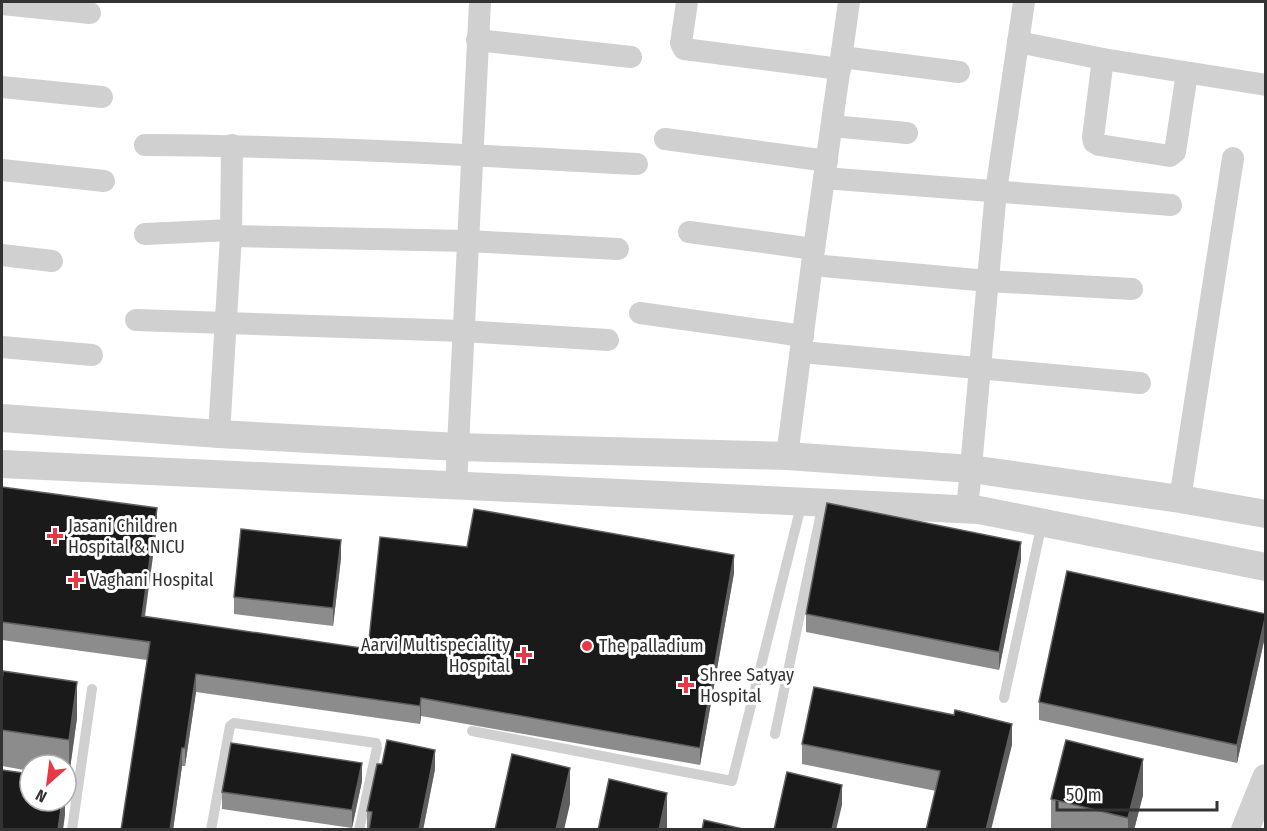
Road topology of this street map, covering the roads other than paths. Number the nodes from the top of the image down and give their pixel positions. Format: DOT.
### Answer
graph roads {
  1 [pos="480,2"];
  2 [pos="687,2"];
  3 [pos="849,2"];
  4 [pos="1024,2"];
  5 [pos="3,3"];
  6 [pos="90,13"];
  7 [pos="477,39"];
  8 [pos="1018,42"];
  9 [pos="631,57"];
  10 [pos="1103,59"];
  11 [pos="841,63"];
  12 [pos="959,72"];
  13 [pos="1188,73"];
  14 [pos="1266,85"];
  15 [pos="2,87"];
  16 [pos="102,97"];
  17 [pos="832,126"];
  18 [pos="907,133"];
  19 [pos="665,139"];
  20 [pos="146,145"];
  21 [pos="232,145"];
  22 [pos="472,155"];
  23 [pos="1233,158"];
  24 [pos="637,164"];
  25 [pos="2,170"];
  26 [pos="825,170"];
  27 [pos="104,181"];
  28 [pos="996,191"];
  29 [pos="1171,205"];
  30 [pos="689,232"];
  31 [pos="231,233"];
  32 [pos="145,234"];
  33 [pos="468,241"];
  34 [pos="618,249"];
  35 [pos="2,255"];
  36 [pos="813,257"];
  37 [pos="52,261"];
  38 [pos="988,281"];
  39 [pos="1132,289"];
  40 [pos="640,313"];
  41 [pos="136,320"];
  42 [pos="225,323"];
  43 [pos="464,332"];
  44 [pos="608,340"];
  45 [pos="803,344"];
  46 [pos="2,347"];
  47 [pos="92,355"];
  48 [pos="979,368"];
  49 [pos="1140,382"];
  50 [pos="2,418"];
  51 [pos="219,434"];
  52 [pos="458,447"];
  53 [pos="787,456"];
  54 [pos="2,464"];
  55 [pos="971,469"];
  56 [pos="456,486"];
  57 [pos="1180,499"];
  58 [pos="813,502"];
  59 [pos="967,511"];
  60 [pos="1266,514"];
  61 [pos="1042,523"];
  62 [pos="1259,569"];
  63 [pos="92,689"];
  64 [pos="1004,698"];
  65 [pos="472,731"];
  66 [pos="776,734"];
  67 [pos="1266,778"];
  68 [pos="72,830"];
  69 [pos="211,830"];
  70 [pos="359,830"];
  71 [pos="1245,830"];
  1 -- 7 [label="street"];
  2 -- 11 [label="street"];
  3 -- 11 [label="street"];
  4 -- 8 [label="street"];
  5 -- 6 [label="street"];
  7 -- 9 [label="street"];
  7 -- 22 [label="street"];
  8 -- 10 [label="street"];
  8 -- 28 [label="street"];
  10 -- 13 [label="street"];
  10 -- 13 [label="street"];
  11 -- 12 [label="street"];
  11 -- 17 [label="street"];
  13 -- 14 [label="street"];
  15 -- 16 [label="street"];
  17 -- 18 [label="street"];
  17 -- 26 [label="street"];
  19 -- 26 [label="street"];
  20 -- 21 [label="street"];
  21 -- 22 [label="street"];
  21 -- 31 [label="street"];
  22 -- 24 [label="street"];
  22 -- 33 [label="street"];
  23 -- 57 [label="street"];
  25 -- 27 [label="street"];
  26 -- 28 [label="street"];
  26 -- 36 [label="street"];
  28 -- 29 [label="street"];
  28 -- 38 [label="street"];
  30 -- 36 [label="street"];
  31 -- 32 [label="street"];
  31 -- 33 [label="street"];
  31 -- 42 [label="street"];
  33 -- 34 [label="street"];
  33 -- 43 [label="street"];
  35 -- 37 [label="street"];
  36 -- 38 [label="street"];
  36 -- 45 [label="street"];
  38 -- 39 [label="street"];
  38 -- 48 [label="street"];
  40 -- 45 [label="street"];
  41 -- 42 [label="street"];
  42 -- 43 [label="street"];
  42 -- 51 [label="street"];
  43 -- 44 [label="street"];
  43 -- 52 [label="street"];
  45 -- 48 [label="street"];
  45 -- 53 [label="street"];
  46 -- 47 [label="street"];
  48 -- 49 [label="street"];
  48 -- 55 [label="street"];
  50 -- 51 [label="street"];
  51 -- 52 [label="street"];
  52 -- 53 [label="street"];
  52 -- 56 [label="street"];
  53 -- 55 [label="street"];
  54 -- 56 [label="street"];
  55 -- 57 [label="street"];
  55 -- 59 [label="street"];
  56 -- 58 [label="street"];
  57 -- 60 [label="street"];
  58 -- 59 [label="street"];
  58 -- 65 [label="lane"];
  58 -- 66 [label="lane"];
  59 -- 61 [label="street"];
  61 -- 62 [label="street"];
  61 -- 64 [label="lane"];
  63 -- 68 [label="lane"];
  67 -- 71 [label="street"];
  69 -- 70 [label="lane"];
}
